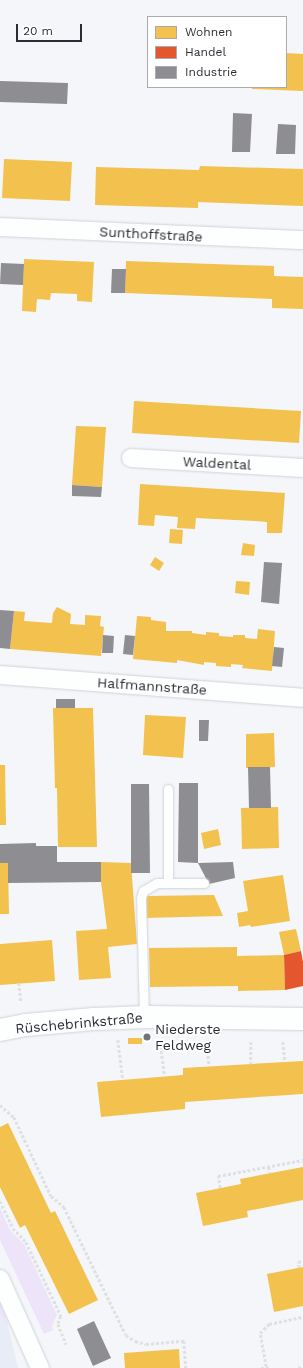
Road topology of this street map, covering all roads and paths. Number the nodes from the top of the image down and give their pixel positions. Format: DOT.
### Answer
graph roads {
  1 [pos="0,226"];
  2 [pos="303,240"];
  3 [pos="131,458"];
  4 [pos="303,468"];
  5 [pos="0,675"];
  6 [pos="303,698"];
  7 [pos="168,789"];
  8 [pos="168,882"];
  9 [pos="204,883"];
  10 [pos="19,983"];
  11 [pos="20,1002"];
  12 [pos="144,1018"];
  13 [pos="303,1019"];
  14 [pos="0,1030"];
  15 [pos="118,1040"];
  16 [pos="160,1041"];
  17 [pos="207,1041"];
  18 [pos="251,1042"];
  19 [pos="283,1042"];
  20 [pos="285,1062"];
  21 [pos="251,1064"];
  22 [pos="209,1066"];
  23 [pos="165,1076"];
  24 [pos="123,1080"];
  25 [pos="0,1106"];
  26 [pos="303,1160"];
  27 [pos="269,1167"];
  28 [pos="270,1173"];
  29 [pos="220,1188"];
  30 [pos="0,1201"];
  31 [pos="1,1205"];
  32 [pos="303,1261"];
  33 [pos="299,1268"];
  34 [pos="0,1279"];
  35 [pos="303,1317"];
  36 [pos="66,1344"];
  37 [pos="303,1367"];
  38 [pos="40,1368"];
  39 [pos="186,1368"];
  40 [pos="261,1368"];
  41 [pos="268,1368"];
  42 [pos="298,1368"];
  1 -- 2 [label="street, Sunthoffstraße"];
  3 -- 4 [label="street, Waldental"];
  5 -- 6 [label="street, Halfmannstraße"];
  7 -- 8 [label="lane"];
  8 -- 9 [label="lane"];
  8 -- 12 [label="lane"];
  10 -- 11 [label="path"];
  12 -- 13 [label="main road, Rüschebrinkstraße"];
  12 -- 14 [label="main road, Rüschebrinkstraße"];
  15 -- 24 [label="path"];
  16 -- 23 [label="path"];
  17 -- 22 [label="path"];
  18 -- 21 [label="path"];
  19 -- 20 [label="path"];
  25 -- 39 [label="path"];
  26 -- 27 [label="path"];
  27 -- 28 [label="path"];
  27 -- 29 [label="path"];
  30 -- 31 [label="path"];
  31 -- 36 [label="path"];
  32 -- 33 [label="path"];
  34 -- 38 [label="street"];
  35 -- 41 [label="path"];
  37 -- 42 [label="path"];
  40 -- 41 [label="path"];
}
